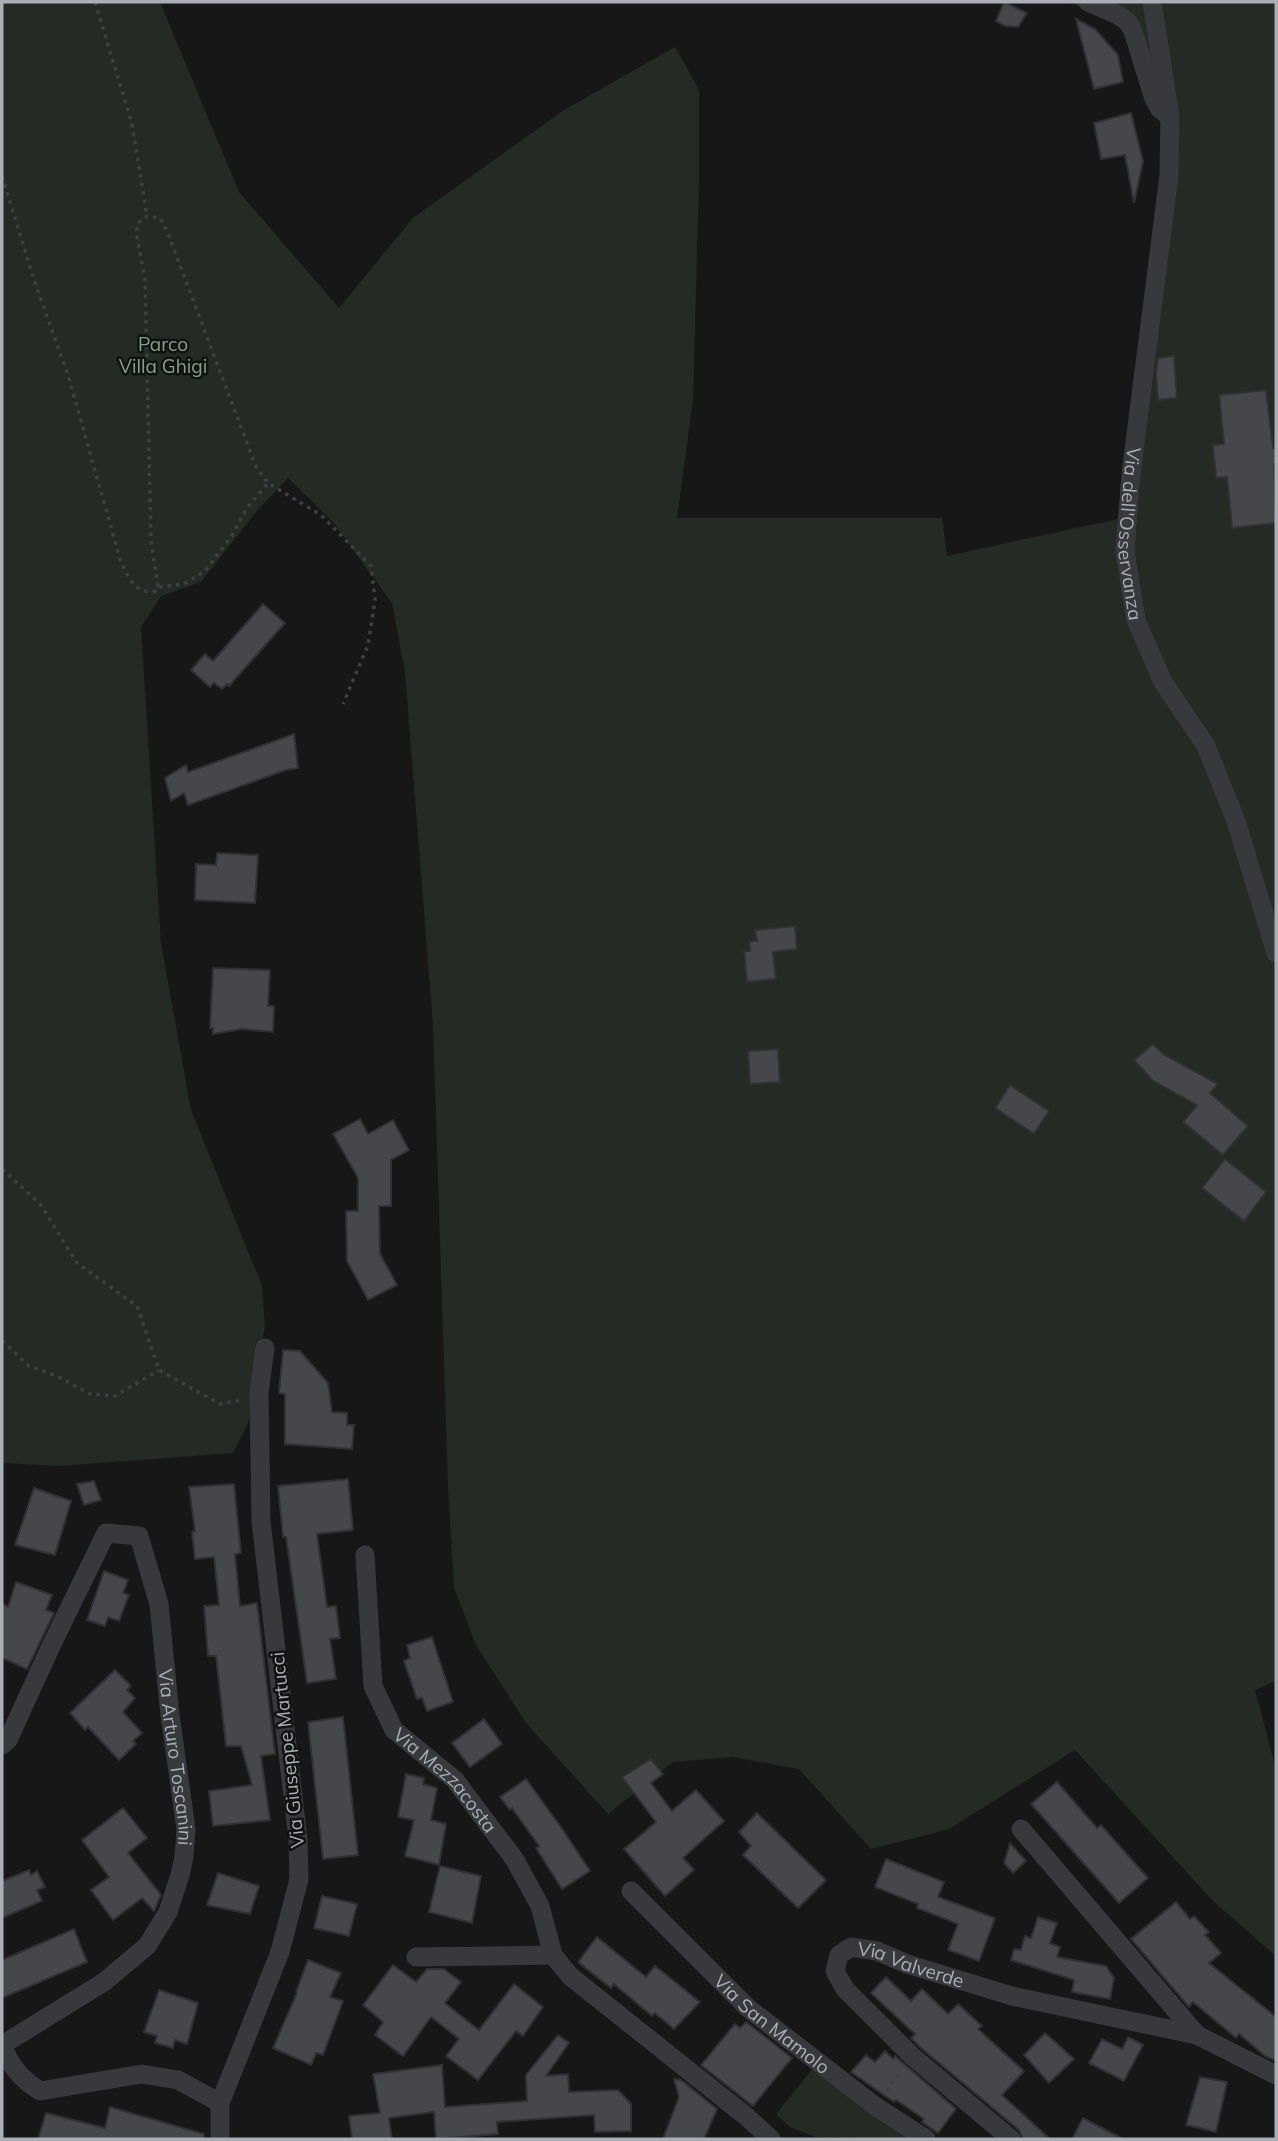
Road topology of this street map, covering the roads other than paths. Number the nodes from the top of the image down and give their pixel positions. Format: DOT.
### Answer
graph roads {
  1 [pos="1088,2"];
  2 [pos="1152,2"];
  3 [pos="1170,116"];
  4 [pos="1276,953"];
  5 [pos="265,1348"];
  6 [pos="365,1555"];
  7 [pos="2,1745"];
  8 [pos="1021,1829"];
  9 [pos="631,1891"];
  10 [pos="553,1955"];
  11 [pos="416,1957"];
  12 [pos="1197,2035"];
  13 [pos="1276,2074"];
  14 [pos="220,2103"];
  15 [pos="220,2139"];
  16 [pos="771,2139"];
  17 [pos="926,2139"];
  18 [pos="1011,2139"];
  1 -- 3 [label="street"];
  2 -- 3 [label="street, Via dell'Osservanza"];
  3 -- 4 [label="street, Via dell'Osservanza"];
  5 -- 14 [label="street, Via Giuseppe Martucci"];
  6 -- 10 [label="street, Via Mezzacosta"];
  7 -- 14 [label="street, Via Arturo Toscanini"];
  8 -- 12 [label="street, Via Valverde"];
  9 -- 17 [label="street, Via San Mamolo"];
  10 -- 11 [label="street"];
  10 -- 16 [label="street, Via Mezzacosta"];
  12 -- 13 [label="street, Via Valverde"];
  12 -- 18 [label="street, Via Valverde"];
  14 -- 15 [label="street, Via Giuseppe Martucci"];
}
